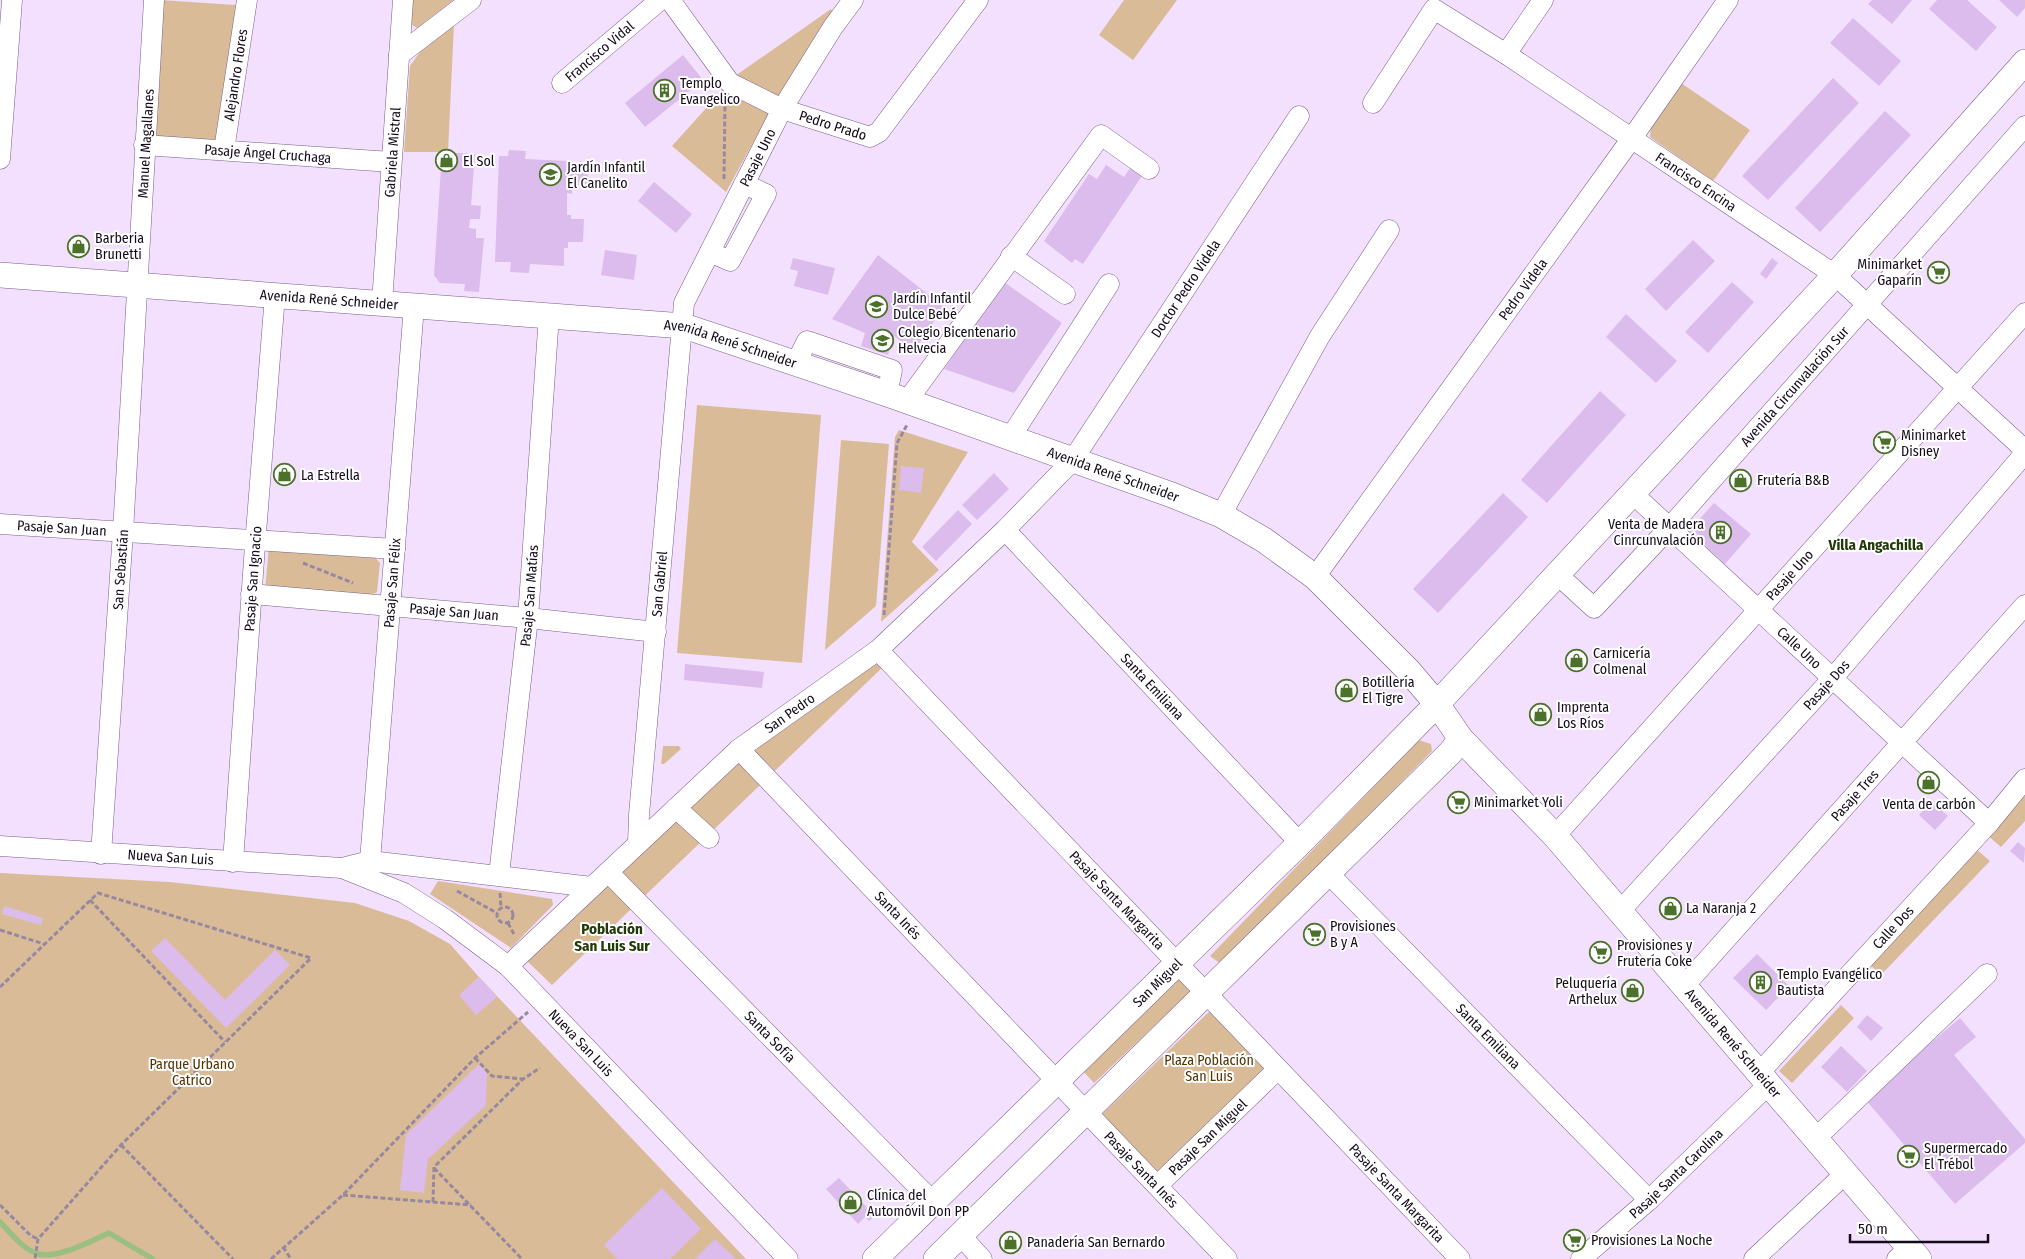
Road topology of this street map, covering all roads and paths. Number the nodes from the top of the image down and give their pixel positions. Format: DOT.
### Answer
graph roads {
  1 [pos="12,0"];
  2 [pos="154,0"];
  3 [pos="247,0"];
  4 [pos="403,0"];
  5 [pos="471,0"];
  6 [pos="660,0"];
  7 [pos="670,0"];
  8 [pos="853,0"];
  9 [pos="978,0"];
  10 [pos="1543,0"];
  11 [pos="1728,0"];
  12 [pos="1506,54"];
  13 [pos="398,55"];
  14 [pos="2025,62"];
  15 [pos="562,83"];
  16 [pos="730,83"];
  17 [pos="1374,103"];
  18 [pos="782,109"];
  19 [pos="1299,116"];
  20 [pos="2025,126"];
  21 [pos="1632,138"];
  22 [pos="144,145"];
  23 [pos="224,150"];
  24 [pos="0,159"];
  25 [pos="391,162"];
  26 [pos="1149,169"];
  27 [pos="744,184"];
  28 [pos="730,212"];
  29 [pos="1389,230"];
  30 [pos="710,252"];
  31 [pos="1011,256"];
  32 [pos="0,275"];
  33 [pos="1835,275"];
  34 [pos="1109,284"];
  35 [pos="136,286"];
  36 [pos="1065,294"];
  37 [pos="275,295"];
  38 [pos="382,303"];
  39 [pos="1867,305"];
  40 [pos="414,306"];
  41 [pos="2025,313"];
  42 [pos="549,315"];
  43 [pos="684,326"];
  44 [pos="1957,390"];
  45 [pos="900,407"];
  46 [pos="1010,438"];
  47 [pos="2025,452"];
  48 [pos="1072,461"];
  49 [pos="1632,493"];
  50 [pos="1221,515"];
  51 [pos="0,524"];
  52 [pos="1670,527"];
  53 [pos="1005,530"];
  54 [pos="123,532"];
  55 [pos="255,540"];
  56 [pos="394,548"];
  57 [pos="298,562"];
  58 [pos="1558,575"];
  59 [pos="1314,577"];
  60 [pos="360,586"];
  61 [pos="252,594"];
  62 [pos="2025,605"];
  63 [pos="390,607"];
  64 [pos="1760,610"];
  65 [pos="884,615"];
  66 [pos="528,618"];
  67 [pos="656,632"];
  68 [pos="878,650"];
  69 [pos="1832,679"];
  70 [pos="1437,704"];
  71 [pos="1461,739"];
  72 [pos="1902,744"];
  73 [pos="739,749"];
  74 [pos="2025,780"];
  75 [pos="676,808"];
  76 [pos="1989,823"];
  77 [pos="1555,836"];
  78 [pos="709,838"];
  79 [pos="638,843"];
  80 [pos="1300,843"];
  81 [pos="0,846"];
  82 [pos="101,854"];
  83 [pos="370,861"];
  84 [pos="233,862"];
  85 [pos="342,868"];
  86 [pos="439,869"];
  87 [pos="608,872"];
  88 [pos="1328,873"];
  89 [pos="499,875"];
  90 [pos="592,887"];
  91 [pos="90,900"];
  92 [pos="1620,911"];
  93 [pos="497,913"];
  94 [pos="0,930"];
  95 [pos="45,944"];
  96 [pos="1178,961"];
  97 [pos="508,966"];
  98 [pos="1987,974"];
  99 [pos="1684,986"];
  100 [pos="0,987"];
  101 [pos="1206,993"];
  102 [pos="523,1004"];
  103 [pos="530,1010"];
  104 [pos="536,1016"];
  105 [pos="225,1042"];
  106 [pos="475,1058"];
  107 [pos="540,1068"];
  108 [pos="1278,1069"];
  109 [pos="523,1079"];
  110 [pos="1764,1079"];
  111 [pos="1056,1080"];
  112 [pos="1086,1111"];
  113 [pos="1815,1139"];
  114 [pos="121,1145"];
  115 [pos="434,1167"];
  116 [pos="1846,1174"];
  117 [pos="1158,1185"];
  118 [pos="343,1195"];
  119 [pos="1649,1200"];
  120 [pos="433,1202"];
  121 [pos="933,1202"];
  122 [pos="0,1205"];
  123 [pos="471,1205"];
  124 [pos="960,1235"];
  125 [pos="38,1241"];
  126 [pos="282,1247"];
  127 [pos="1908,1255"];
  128 [pos="35,1259"];
  129 [pos="233,1259"];
  130 [pos="271,1259"];
  131 [pos="291,1259"];
  132 [pos="522,1259"];
  133 [pos="788,1259"];
  134 [pos="876,1259"];
  135 [pos="936,1259"];
  136 [pos="982,1259"];
  137 [pos="1227,1259"];
  138 [pos="1460,1259"];
  139 [pos="1581,1259"];
  140 [pos="1754,1259"];
  1 -- 24 [label="street"];
  2 -- 22 [label="street, Manuel Magallanes"];
  3 -- 23 [label="street, Alejandro Flores"];
  4 -- 13 [label="street, Gabriela Mistral"];
  5 -- 13 [label="street"];
  6 -- 15 [label="street, Francisco Vidal"];
  7 -- 16 [label="street, Pedro Prado"];
  8 -- 18 [label="street, Pasaje Uno"];
  9 -- 18 [label="street, Pedro Prado"];
  10 -- 12 [label="street"];
  11 -- 21 [label="street, Pedro Videla"];
  12 -- 17 [label="street, Francisco Encina"];
  12 -- 21 [label="street, Francisco Encina"];
  13 -- 25 [label="street, Gabriela Mistral"];
  14 -- 33 [label="main road"];
  16 -- 18 [label="street, Pedro Prado"];
  16 -- 28 [label="path"];
  18 -- 27 [label="street, Pasaje Uno"];
  19 -- 48 [label="street, Doctor Pedro Videla"];
  20 -- 39 [label="street, Avenida Circunvalación Sur"];
  21 -- 33 [label="street, Francisco Encina"];
  21 -- 59 [label="street, Pedro Videla"];
  22 -- 23 [label="street, Pasaje Ángel Cruchaga"];
  22 -- 35 [label="street, Manuel Magallanes"];
  23 -- 25 [label="street, Pasaje Ángel Cruchaga"];
  25 -- 38 [label="street, Gabriela Mistral"];
  26 -- 31 [label="street"];
  27 -- 28 [label="street, Pasaje Uno"];
  27 -- 30 [label="street"];
  28 -- 30 [label="street, Pasaje Uno"];
  29 -- 50 [label="street"];
  30 -- 43 [label="street, Pasaje Uno"];
  31 -- 36 [label="street"];
  31 -- 45 [label="street"];
  32 -- 35 [label="main road, Avenida René Schneider"];
  33 -- 39 [label="street, Francisco Encina"];
  33 -- 49 [label="main road"];
  34 -- 46 [label="street"];
  35 -- 37 [label="main road, Avenida René Schneider"];
  35 -- 54 [label="street, San Sebastián"];
  37 -- 38 [label="main road, Avenida René Schneider"];
  37 -- 55 [label="street, Pasaje San Ignacio"];
  38 -- 40 [label="main road, Avenida René Schneider"];
  39 -- 44 [label="street, Francisco Encina"];
  39 -- 52 [label="street, Avenida Circunvalación Sur"];
  40 -- 42 [label="main road, Avenida René Schneider"];
  40 -- 56 [label="street, Pasaje San Félix"];
  41 -- 44 [label="street, Pasaje Uno"];
  42 -- 43 [label="main road, Avenida René Schneider"];
  42 -- 66 [label="street, Pasaje San Matías"];
  43 -- 45 [label="main road, Avenida René Schneider"];
  43 -- 67 [label="street, San Gabriel"];
  44 -- 47 [label="street, Francisco Encina"];
  44 -- 64 [label="street, Pasaje Uno"];
  45 -- 46 [label="main road, Avenida René Schneider"];
  45 -- 65 [label="path"];
  46 -- 48 [label="main road, Avenida René Schneider"];
  47 -- 69 [label="street, Pasaje Dos"];
  48 -- 50 [label="main road, Avenida René Schneider"];
  48 -- 53 [label="street, San Pedro"];
  49 -- 52 [label="street, Calle Uno"];
  49 -- 58 [label="main road"];
  50 -- 59 [label="main road, Avenida René Schneider"];
  51 -- 54 [label="street, Pasaje San Juan"];
  52 -- 58 [label="street, Avenida Circunvalación Sur"];
  52 -- 64 [label="street, Calle Uno"];
  53 -- 68 [label="street, San Pedro"];
  53 -- 80 [label="street, Santa Emiliana"];
  54 -- 55 [label="street, Pasaje San Juan"];
  54 -- 82 [label="street, San Sebastián"];
  55 -- 56 [label="street, Pasaje San Juan"];
  55 -- 61 [label="street, Pasaje San Ignacio"];
  56 -- 63 [label="street, Pasaje San Félix"];
  57 -- 60 [label="path"];
  58 -- 70 [label="main road"];
  59 -- 70 [label="main road, Avenida René Schneider"];
  61 -- 63 [label="street, Pasaje San Juan"];
  61 -- 84 [label="street, Pasaje San Ignacio"];
  62 -- 72 [label="street, Pasaje Tres"];
  63 -- 66 [label="street, Pasaje San Juan"];
  63 -- 83 [label="street, Pasaje San Félix"];
  64 -- 69 [label="street, Calle Uno"];
  64 -- 77 [label="street, Pasaje Uno"];
  66 -- 67 [label="street, Pasaje San Juan"];
  66 -- 89 [label="street, Pasaje San Matías"];
  67 -- 79 [label="street, San Gabriel"];
  68 -- 73 [label="street, San Pedro"];
  68 -- 96 [label="street, Pasaje Santa Margarita"];
  69 -- 72 [label="street, Calle Uno"];
  69 -- 92 [label="street, Pasaje Dos"];
  70 -- 71 [label="main road, Avenida René Schneider"];
  70 -- 80 [label="main road, San Miguel"];
  71 -- 77 [label="main road, Avenida René Schneider"];
  71 -- 88 [label="main road"];
  72 -- 76 [label="street, Calle Uno"];
  72 -- 99 [label="street, Pasaje Tres"];
  73 -- 75 [label="street, San Pedro"];
  73 -- 111 [label="street, Santa Inés"];
  74 -- 76 [label="street, Calle Dos"];
  75 -- 78 [label="street"];
  75 -- 79 [label="street, San Pedro"];
  76 -- 110 [label="street, Calle Dos"];
  77 -- 92 [label="main road, Avenida René Schneider"];
  79 -- 87 [label="street, San Pedro"];
  80 -- 96 [label="main road, San Miguel"];
  81 -- 82 [label="street, Nueva San Luis"];
  82 -- 84 [label="street, Nueva San Luis"];
  83 -- 85 [label="street, Nueva San Luis"];
  83 -- 86 [label="street, Nueva San Luis"];
  84 -- 85 [label="street, Nueva San Luis"];
  85 -- 97 [label="street, Nueva San Luis"];
  86 -- 89 [label="street, Nueva San Luis"];
  86 -- 93 [label="path"];
  87 -- 90 [label="street, San Pedro"];
  87 -- 121 [label="street, Santa Sofía"];
  88 -- 101 [label="main road"];
  88 -- 119 [label="street, Santa Emiliana"];
  89 -- 90 [label="street, Nueva San Luis"];
  90 -- 97 [label="street, San Pedro"];
  91 -- 95 [label="path"];
  91 -- 105 [label="path"];
  91 -- 105 [label="path"];
  92 -- 99 [label="main road, Avenida René Schneider"];
  93 -- 93 [label="path"];
  94 -- 95 [label="path"];
  95 -- 100 [label="path"];
  96 -- 101 [label="street, Pasaje Santa Margarita"];
  96 -- 111 [label="main road, San Miguel"];
  97 -- 133 [label="street, Nueva San Luis"];
  98 -- 113 [label="street"];
  99 -- 110 [label="main road, Avenida René Schneider"];
  101 -- 108 [label="street, Pasaje Santa Margarita"];
  101 -- 112 [label="main road"];
  102 -- 103 [label="path"];
  103 -- 104 [label="path"];
  103 -- 106 [label="path"];
  105 -- 114 [label="path"];
  106 -- 109 [label="path"];
  106 -- 118 [label="path"];
  107 -- 109 [label="path"];
  108 -- 117 [label="street, Pasaje San Miguel"];
  108 -- 138 [label="street, Pasaje Santa Margarita"];
  109 -- 115 [label="path"];
  110 -- 113 [label="main road, Avenida René Schneider"];
  110 -- 119 [label="street, Pasaje Santa Carolina"];
  111 -- 112 [label="street, Pasaje Santa Inés"];
  111 -- 121 [label="main road, San Miguel"];
  112 -- 117 [label="street, Pasaje Santa Inés"];
  112 -- 124 [label="main road"];
  113 -- 116 [label="main road, Avenida René Schneider"];
  114 -- 125 [label="path"];
  114 -- 129 [label="path"];
  115 -- 120 [label="path"];
  115 -- 123 [label="path"];
  116 -- 127 [label="main road, Avenida René Schneider"];
  116 -- 140 [label="street"];
  117 -- 137 [label="street, Pasaje Santa Inés"];
  118 -- 120 [label="path"];
  118 -- 126 [label="path"];
  119 -- 139 [label="street, Pasaje Santa Carolina"];
  120 -- 123 [label="path"];
  121 -- 134 [label="main road, San Miguel"];
  122 -- 125 [label="path"];
  123 -- 132 [label="path"];
  124 -- 135 [label="main road"];
  124 -- 136 [label="street"];
  125 -- 128 [label="path"];
  126 -- 130 [label="path"];
  126 -- 131 [label="path"];
}
